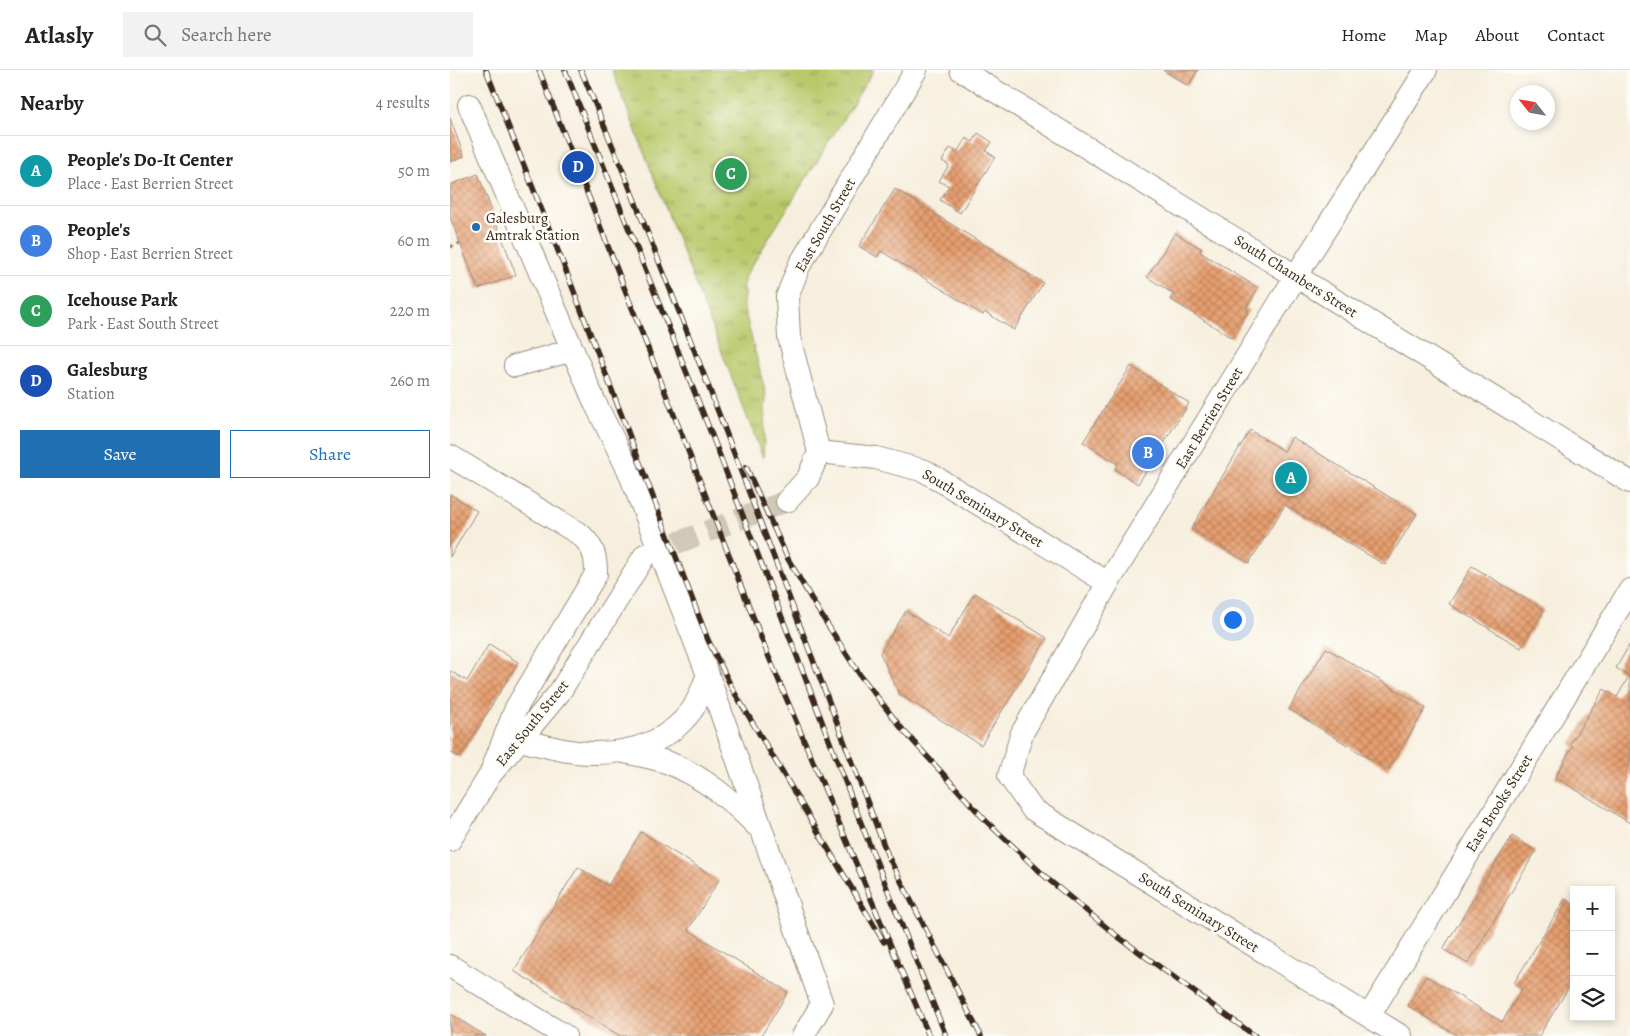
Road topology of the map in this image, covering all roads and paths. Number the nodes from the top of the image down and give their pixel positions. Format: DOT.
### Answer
graph roads {
  1 [pos="916,70"];
  2 [pos="961,70"];
  3 [pos="1426,70"];
  4 [pos="469,105"];
  5 [pos="460,243"];
  6 [pos="450,248"];
  7 [pos="1296,276"];
  8 [pos="573,350"];
  9 [pos="515,366"];
  10 [pos="819,452"];
  11 [pos="450,456"];
  12 [pos="1630,482"];
  13 [pos="787,502"];
  14 [pos="645,555"];
  15 [pos="1108,583"];
  16 [pos="1630,590"];
  17 [pos="708,675"];
  18 [pos="520,740"];
  19 [pos="623,752"];
  20 [pos="490,775"];
  21 [pos="1009,776"];
  22 [pos="761,830"];
  23 [pos="450,840"];
  24 [pos="450,966"];
  25 [pos="1369,1016"];
  26 [pos="565,1036"];
  27 [pos="803,1036"];
  28 [pos="1401,1036"];
  1 -- 10 [label="street, East South Street"];
  2 -- 7 [label="street, South Chambers Street"];
  3 -- 7 [label="street, East Berrien Street"];
  4 -- 8 [label="street"];
  5 -- 6 [label="path"];
  7 -- 12 [label="street, South Chambers Street"];
  7 -- 15 [label="street, East Berrien Street"];
  8 -- 9 [label="street"];
  8 -- 17 [label="street"];
  10 -- 13 [label="street"];
  10 -- 15 [label="street, South Seminary Street"];
  11 -- 20 [label="street"];
  14 -- 18 [label="street, East South Street"];
  15 -- 21 [label="street, East Berrien Street"];
  16 -- 25 [label="street, East Brooks Street"];
  17 -- 19 [label="street"];
  17 -- 22 [label="street"];
  18 -- 19 [label="street"];
  18 -- 20 [label="street, East South Street"];
  19 -- 22 [label="street"];
  20 -- 23 [label="street, East South Street"];
  21 -- 25 [label="street, South Seminary Street"];
  22 -- 27 [label="street"];
  24 -- 26 [label="street"];
  25 -- 28 [label="street, South Seminary Street"];
}
